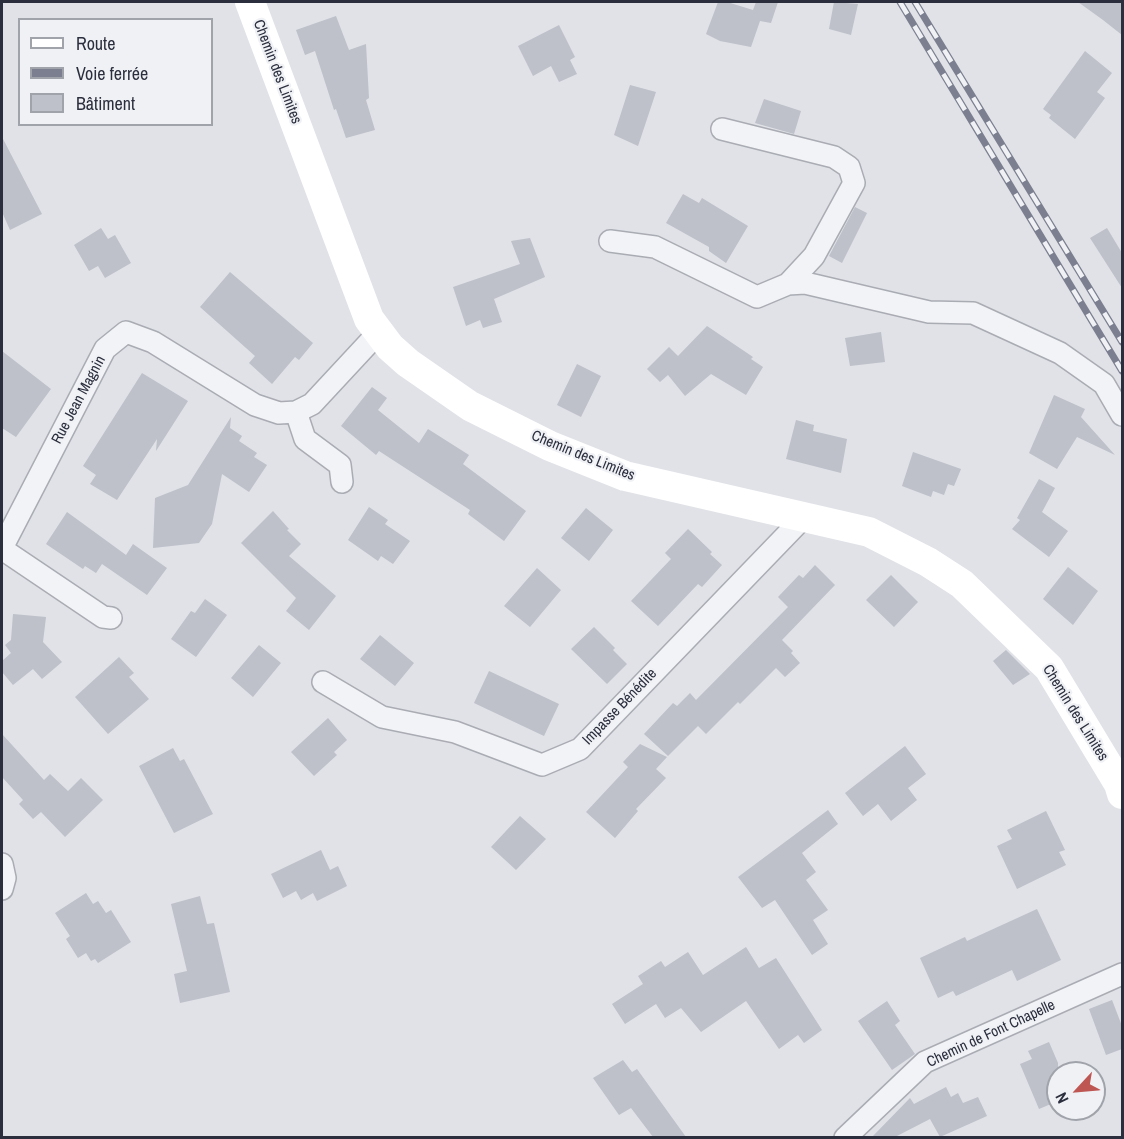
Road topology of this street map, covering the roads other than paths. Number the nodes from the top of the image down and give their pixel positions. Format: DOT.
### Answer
graph roads {
  1 [pos="250,2"];
  2 [pos="722,129"];
  3 [pos="610,241"];
  4 [pos="788,284"];
  5 [pos="378,333"];
  6 [pos="296,412"];
  7 [pos="1122,415"];
  8 [pos="342,482"];
  9 [pos="804,517"];
  10 [pos="2,548"];
  11 [pos="111,618"];
  12 [pos="323,682"];
  13 [pos="1122,794"];
  14 [pos="2,864"];
  15 [pos="2,889"];
  16 [pos="1122,974"];
  17 [pos="844,1137"];
  1 -- 5 [label="street, Chemin des Limites"];
  2 -- 4 [label="street"];
  3 -- 4 [label="street"];
  4 -- 7 [label="street"];
  5 -- 6 [label="street"];
  5 -- 9 [label="street, Chemin des Limites"];
  6 -- 8 [label="street"];
  6 -- 10 [label="street, Rue Jean Magnin"];
  9 -- 12 [label="street, Impasse Bénédite"];
  9 -- 13 [label="street, Chemin des Limites"];
  10 -- 11 [label="street, Rue Jean Magnin"];
  14 -- 15 [label="street"];
  16 -- 17 [label="street, Chemin de Font Chapelle"];
}
